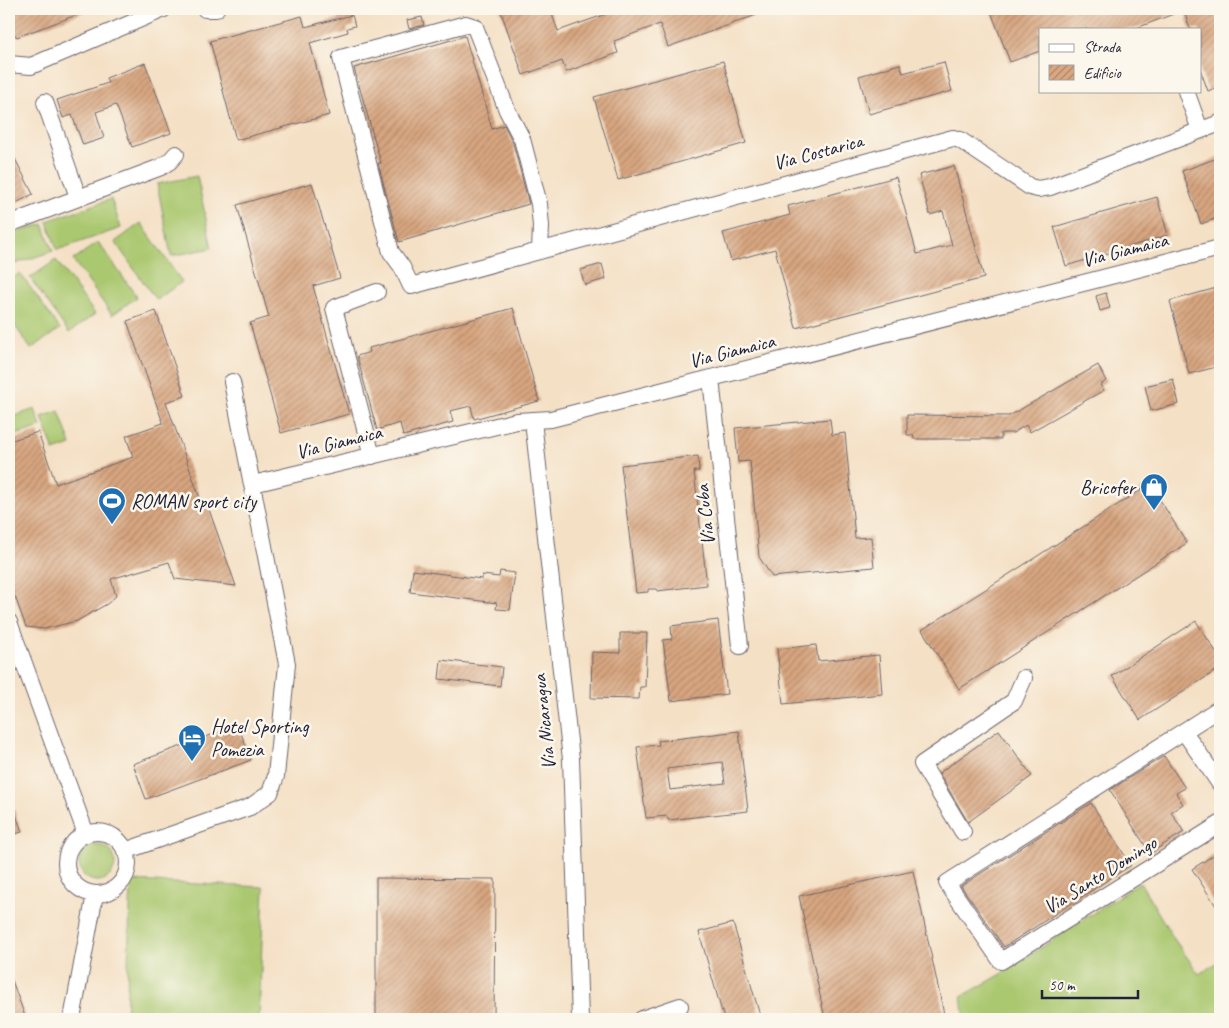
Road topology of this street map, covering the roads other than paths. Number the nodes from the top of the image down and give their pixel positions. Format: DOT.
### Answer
graph roads {
  1 [pos="164,9"];
  2 [pos="205,9"];
  3 [pos="216,9"];
  4 [pos="9,64"];
  5 [pos="1186,92"];
  6 [pos="45,102"];
  7 [pos="1220,123"];
  8 [pos="1200,130"];
  9 [pos="176,154"];
  10 [pos="78,198"];
  11 [pos="9,224"];
  12 [pos="1220,248"];
  13 [pos="540,251"];
  14 [pos="377,292"];
  15 [pos="711,379"];
  16 [pos="232,382"];
  17 [pos="534,421"];
  18 [pos="372,456"];
  19 [pos="253,484"];
  20 [pos="9,622"];
  21 [pos="740,646"];
  22 [pos="1024,678"];
  23 [pos="1220,708"];
  24 [pos="1185,733"];
  25 [pos="1220,784"];
  26 [pos="1220,824"];
  27 [pos="963,832"];
  28 [pos="86,834"];
  29 [pos="125,851"];
  30 [pos="94,894"];
  31 [pos="680,1006"];
  32 [pos="72,1019"];
  33 [pos="580,1019"];
  34 [pos="642,1019"];
  1 -- 4 [label="street"];
  2 -- 3 [label="street"];
  5 -- 8 [label="street"];
  6 -- 10 [label="street"];
  7 -- 8 [label="street, Via Costarica"];
  8 -- 13 [label="street, Via Costarica"];
  9 -- 10 [label="street"];
  10 -- 11 [label="street"];
  12 -- 15 [label="street, Via Giamaica"];
  13 -- 13 [label="street, Via Costarica"];
  14 -- 18 [label="street"];
  15 -- 17 [label="street, Via Giamaica"];
  15 -- 21 [label="street, Via Cuba"];
  16 -- 19 [label="street"];
  17 -- 18 [label="street, Via Giamaica"];
  17 -- 33 [label="street, Via Nicaragua"];
  18 -- 19 [label="street, Via Giamaica"];
  19 -- 29 [label="street"];
  20 -- 28 [label="street"];
  22 -- 27 [label="street"];
  23 -- 24 [label="street"];
  24 -- 25 [label="street"];
  24 -- 26 [label="street, Via Santo Domingo"];
  28 -- 29 [label="street"];
  28 -- 30 [label="street"];
  29 -- 30 [label="street"];
  30 -- 32 [label="street"];
  31 -- 34 [label="street"];
}
